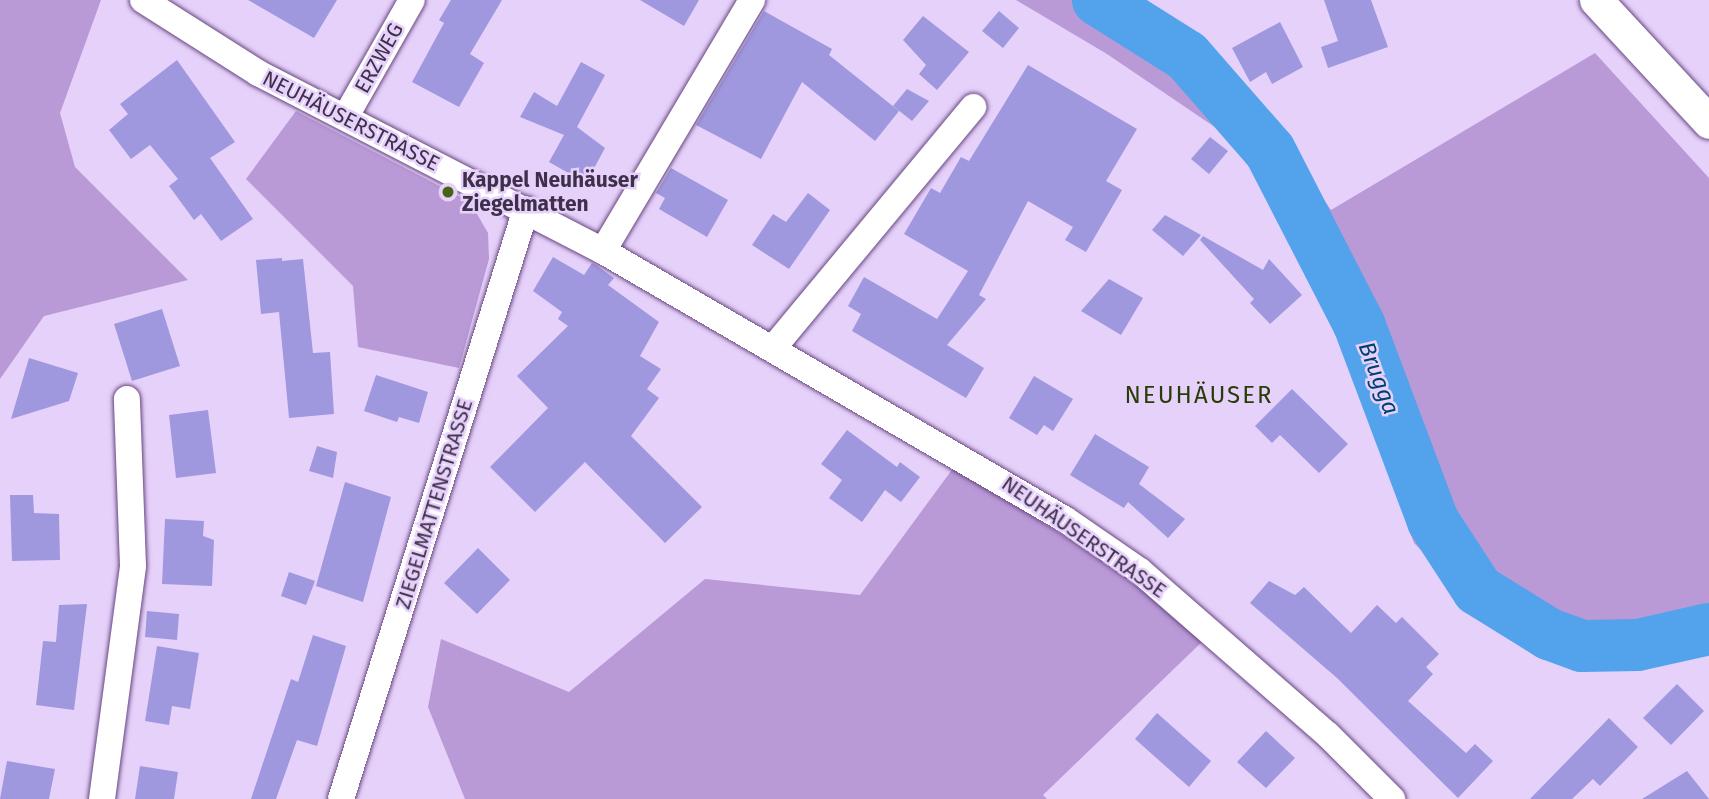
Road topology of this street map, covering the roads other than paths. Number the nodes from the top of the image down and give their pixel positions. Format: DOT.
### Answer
graph roads {
  1 [pos="143,0"];
  2 [pos="412,0"];
  3 [pos="752,0"];
  4 [pos="1596,0"];
  5 [pos="972,107"];
  6 [pos="346,116"];
  7 [pos="1709,122"];
  8 [pos="526,209"];
  9 [pos="603,251"];
  10 [pos="774,348"];
  11 [pos="127,399"];
  12 [pos="102,799"];
  13 [pos="341,799"];
  14 [pos="1392,799"];
  1 -- 6 [label="street, NEUHÄUSERSTRASSE"];
  2 -- 6 [label="street, ERZWEG"];
  3 -- 9 [label="street"];
  4 -- 7 [label="street"];
  5 -- 10 [label="street"];
  6 -- 8 [label="street, NEUHÄUSERSTRASSE"];
  8 -- 9 [label="street, NEUHÄUSERSTRASSE"];
  8 -- 13 [label="street, ZIEGELMATTENSTRASSE"];
  9 -- 10 [label="street, NEUHÄUSERSTRASSE"];
  10 -- 14 [label="street, NEUHÄUSERSTRASSE"];
  11 -- 12 [label="street"];
}
